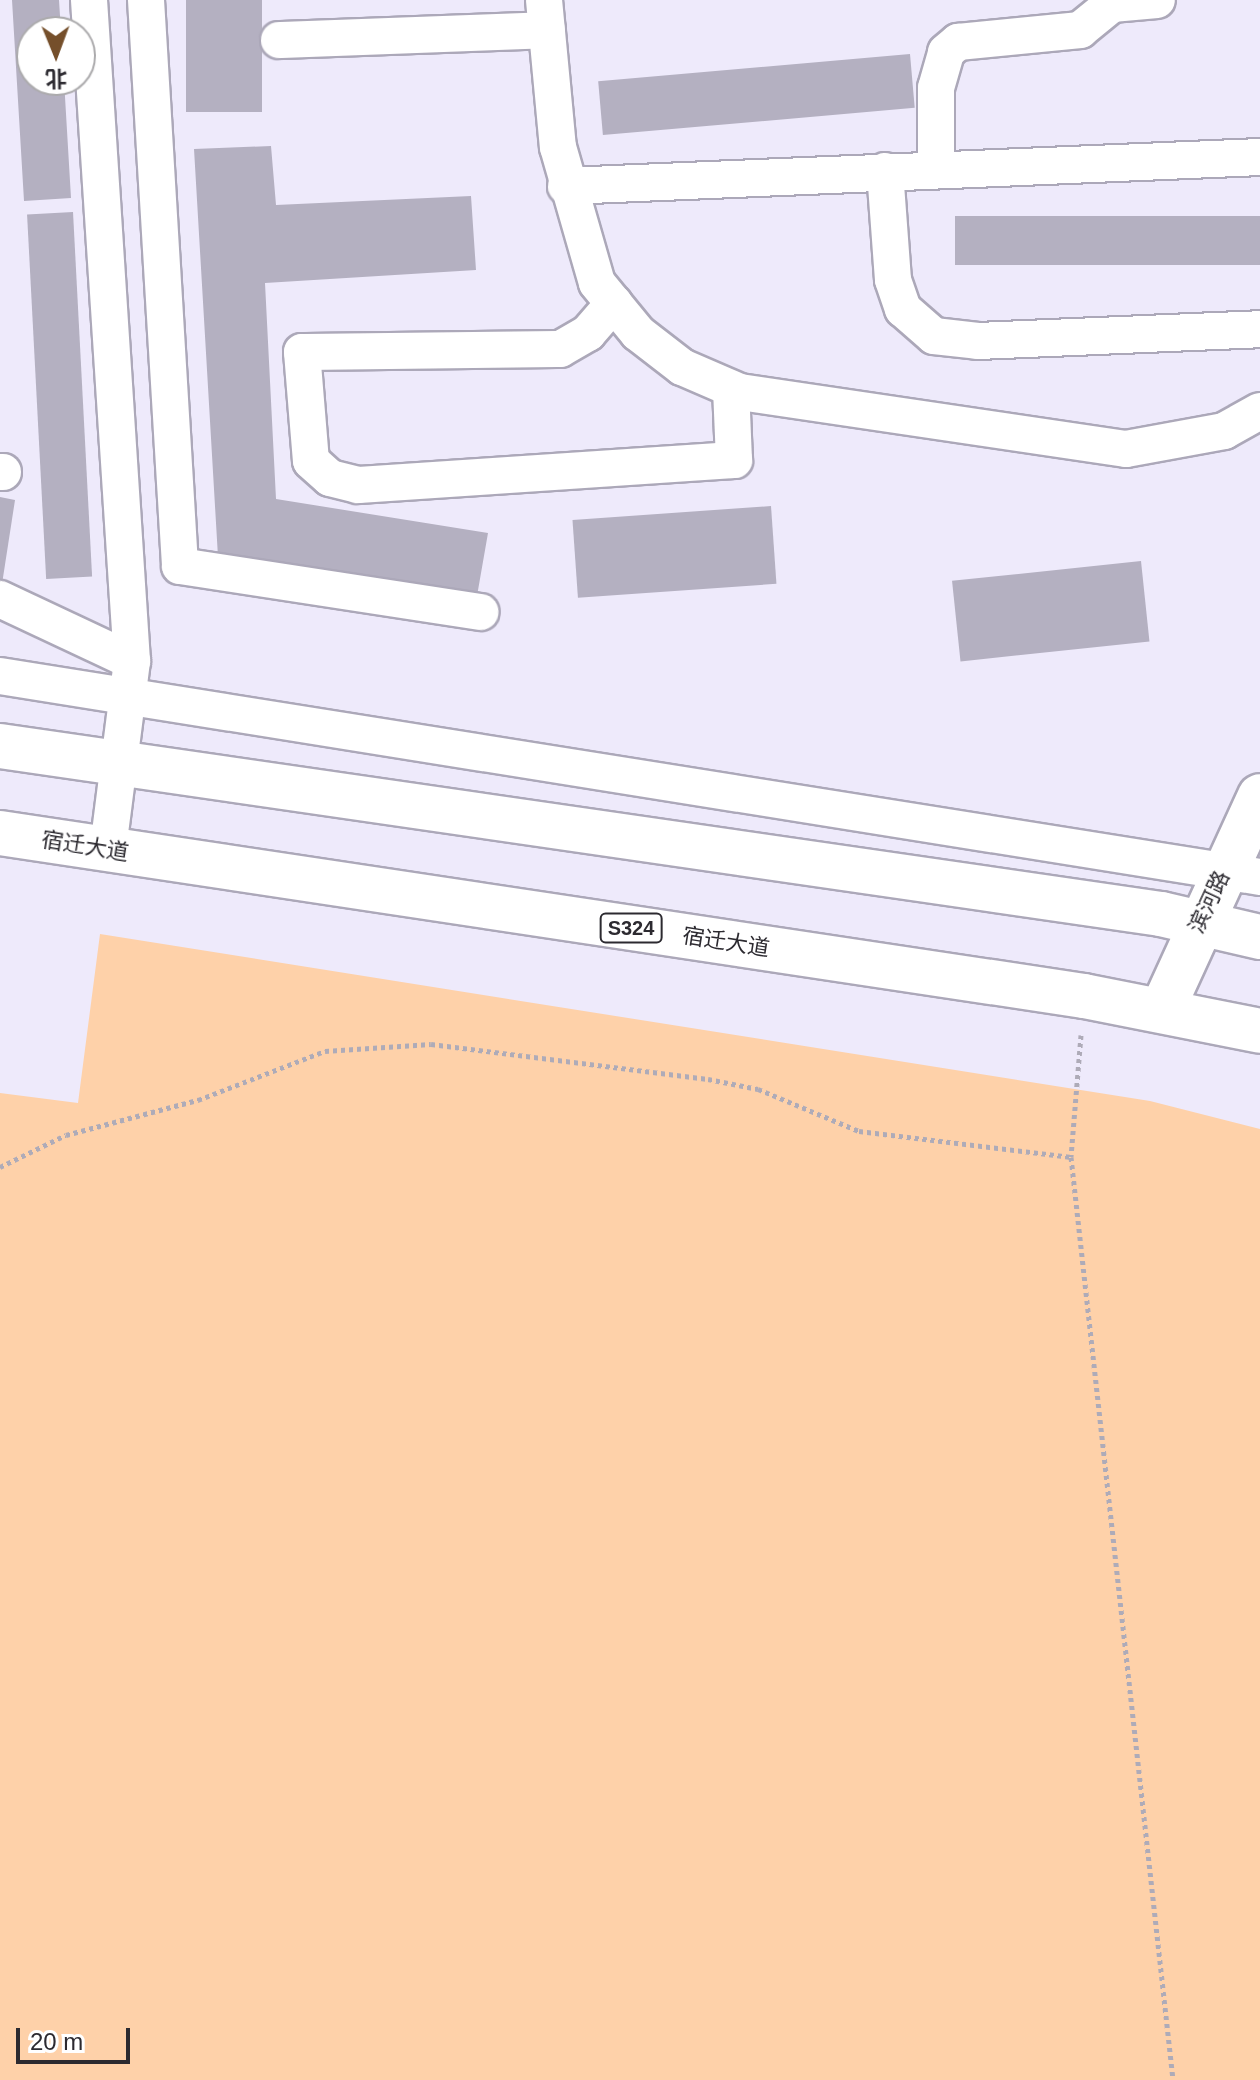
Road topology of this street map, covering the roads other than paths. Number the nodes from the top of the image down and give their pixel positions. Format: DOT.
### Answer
graph roads {
  1 [pos="89,0"];
  2 [pos="146,0"];
  3 [pos="1157,0"];
  4 [pos="546,15"];
  5 [pos="279,40"];
  6 [pos="1260,157"];
  7 [pos="936,169"];
  8 [pos="885,171"];
  9 [pos="566,186"];
  10 [pos="614,303"];
  11 [pos="1260,329"];
  12 [pos="731,389"];
  13 [pos="1260,411"];
  14 [pos="0,599"];
  15 [pos="480,612"];
  16 [pos="0,676"];
  17 [pos="129,678"];
  18 [pos="0,746"];
  19 [pos="119,763"];
  20 [pos="1260,796"];
  21 [pos="0,833"];
  22 [pos="108,849"];
  23 [pos="1242,873"];
  24 [pos="1198,922"];
  25 [pos="1260,937"];
  26 [pos="1162,1010"];
  27 [pos="1260,1031"];
  1 -- 17 [label="lane"];
  2 -- 15 [label="lane"];
  3 -- 7 [label="lane"];
  4 -- 5 [label="lane"];
  4 -- 9 [label="lane"];
  6 -- 7 [label="lane"];
  7 -- 8 [label="lane"];
  8 -- 9 [label="lane"];
  8 -- 11 [label="lane"];
  9 -- 10 [label="lane"];
  10 -- 12 [label="lane"];
  10 -- 12 [label="lane"];
  12 -- 13 [label="lane"];
  14 -- 17 [label="lane"];
  16 -- 17 [label="lane"];
  17 -- 19 [label="lane"];
  17 -- 23 [label="lane"];
  18 -- 19 [label="main road"];
  19 -- 22 [label="lane"];
  19 -- 24 [label="main road"];
  20 -- 23 [label="main road, 滨河路"];
  21 -- 22 [label="main road, 宿迁大道 / S324"];
  22 -- 26 [label="main road, 宿迁大道 / S324"];
  23 -- 24 [label="main road, 滨河路"];
  24 -- 25 [label="main road"];
  24 -- 26 [label="main road, 滨河路"];
  26 -- 27 [label="main road, 宿迁大道 / S324"];
}
